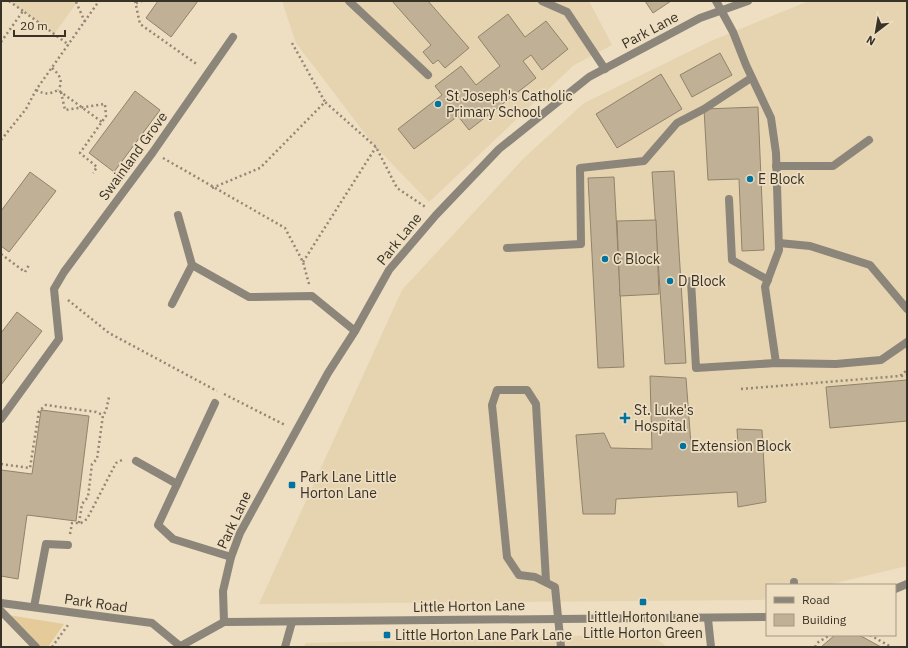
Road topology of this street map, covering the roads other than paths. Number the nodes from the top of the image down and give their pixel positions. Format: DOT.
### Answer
graph roads {
  1 [pos="349,1"];
  2 [pos="542,1"];
  3 [pos="716,1"];
  4 [pos="748,1"];
  5 [pos="722,10"];
  6 [pos="233,37"];
  7 [pos="605,69"];
  8 [pos="428,75"];
  9 [pos="751,78"];
  10 [pos="869,140"];
  11 [pos="776,166"];
  12 [pos="729,199"];
  13 [pos="178,215"];
  14 [pos="779,244"];
  15 [pos="507,248"];
  16 [pos="192,265"];
  17 [pos="768,280"];
  18 [pos="691,281"];
  19 [pos="172,304"];
  20 [pos="907,309"];
  21 [pos="355,331"];
  22 [pos="907,342"];
  23 [pos="776,363"];
  24 [pos="215,403"];
  25 [pos="1,419"];
  26 [pos="136,461"];
  27 [pos="177,484"];
  28 [pos="68,545"];
  29 [pos="231,557"];
  30 [pos="546,581"];
  31 [pos="907,584"];
  32 [pos="896,589"];
  33 [pos="1,603"];
  34 [pos="34,608"];
  35 [pos="1,611"];
  36 [pos="766,617"];
  37 [pos="558,618"];
  38 [pos="708,619"];
  39 [pos="224,622"];
  40 [pos="292,622"];
  41 [pos="180,646"];
  42 [pos="36,647"];
  43 [pos="285,647"];
  44 [pos="561,647"];
  45 [pos="711,647"];
  1 -- 8 [label="street"];
  2 -- 7 [label="street"];
  3 -- 5 [label="street"];
  4 -- 5 [label="street, Park Lane"];
  5 -- 7 [label="street, Park Lane"];
  5 -- 9 [label="street"];
  6 -- 25 [label="street, Swainland Grove"];
  7 -- 21 [label="street, Park Lane"];
  9 -- 11 [label="street"];
  9 -- 15 [label="street"];
  10 -- 11 [label="street"];
  11 -- 14 [label="street"];
  12 -- 17 [label="street"];
  13 -- 16 [label="street"];
  14 -- 17 [label="street"];
  14 -- 20 [label="street"];
  16 -- 19 [label="street"];
  16 -- 21 [label="street"];
  17 -- 23 [label="street"];
  18 -- 23 [label="street"];
  21 -- 29 [label="street, Park Lane"];
  22 -- 23 [label="street"];
  24 -- 27 [label="street"];
  26 -- 27 [label="street"];
  27 -- 29 [label="street"];
  28 -- 34 [label="street"];
  29 -- 39 [label="street, Park Lane"];
  30 -- 30 [label="street"];
  30 -- 37 [label="street"];
  31 -- 32 [label="street"];
  33 -- 34 [label="street, Park Road"];
  34 -- 41 [label="street, Park Road"];
  35 -- 42 [label="street"];
  36 -- 38 [label="street, Little Horton Lane"];
  37 -- 38 [label="street, Little Horton Lane"];
  37 -- 40 [label="street, Little Horton Lane"];
  37 -- 44 [label="street"];
  38 -- 45 [label="street"];
  39 -- 40 [label="street, Little Horton Lane"];
  39 -- 41 [label="street, Little Horton Lane"];
  40 -- 43 [label="street"];
}
